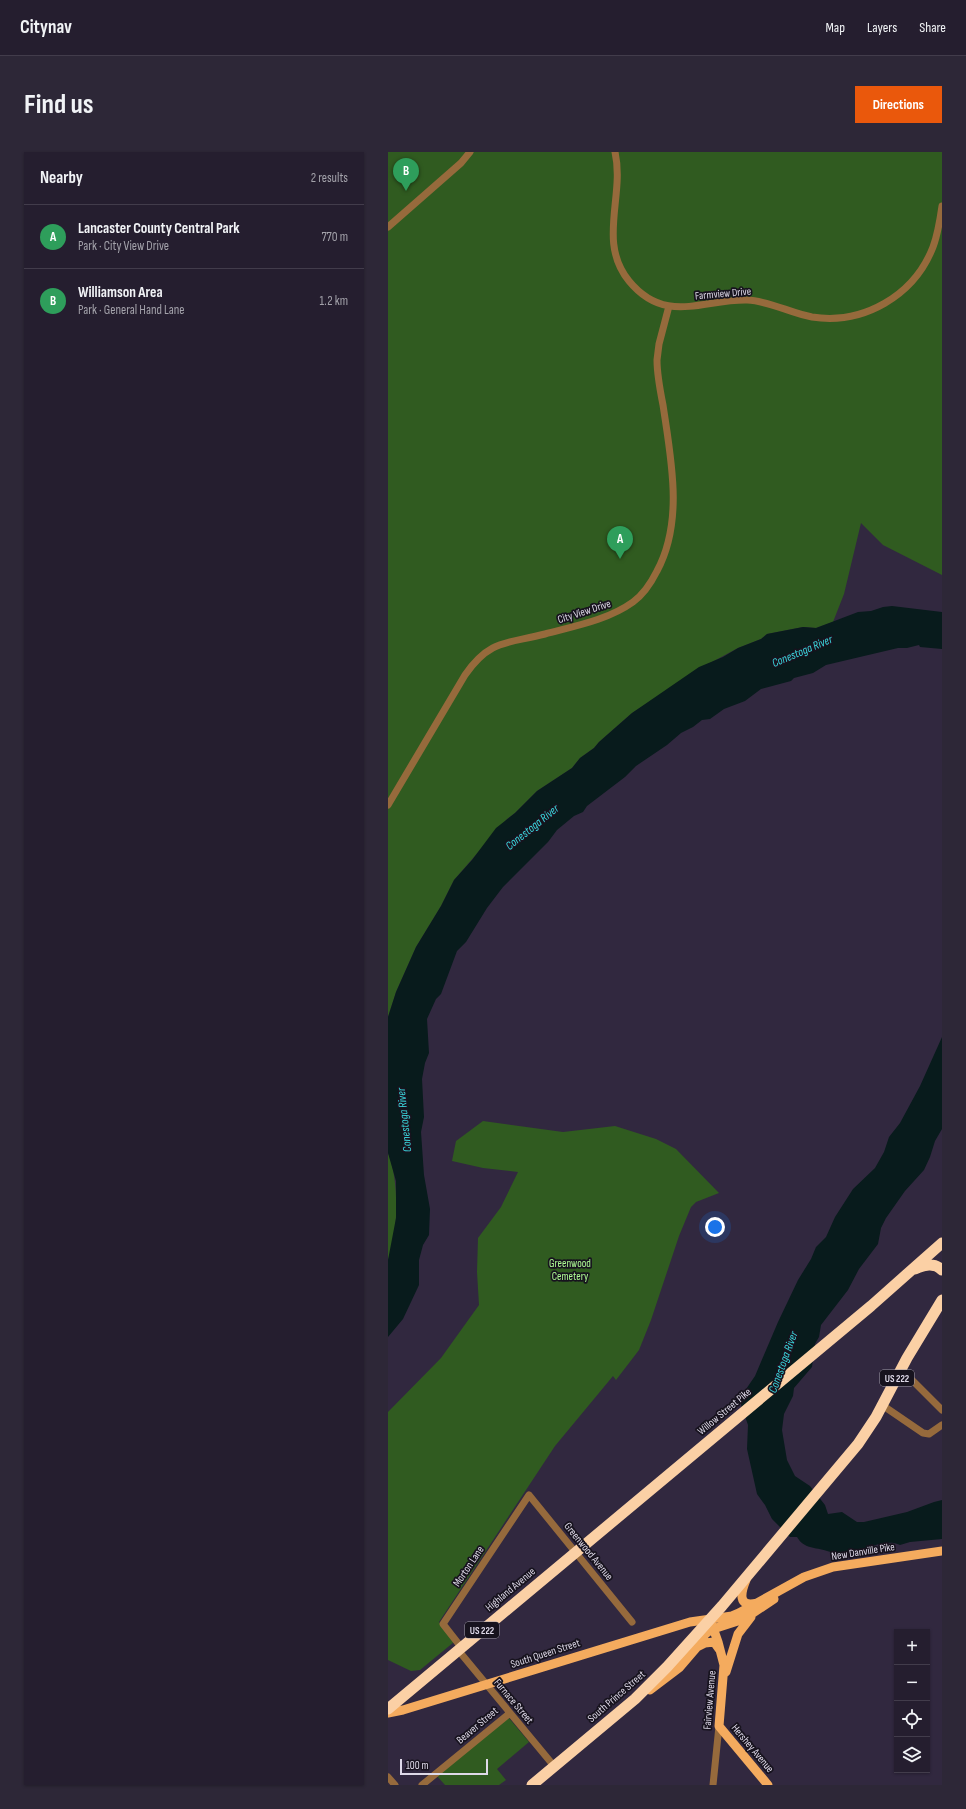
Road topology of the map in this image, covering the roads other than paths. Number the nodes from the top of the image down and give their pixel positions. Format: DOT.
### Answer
graph roads {
  1 [pos="470,152"];
  2 [pos="615,152"];
  3 [pos="942,206"];
  4 [pos="388,227"];
  5 [pos="669,306"];
  6 [pos="388,805"];
  7 [pos="942,1243"];
  8 [pos="912,1270"];
  9 [pos="942,1270"];
  10 [pos="942,1293"];
  11 [pos="942,1300"];
  12 [pos="907,1358"];
  13 [pos="900,1372"];
  14 [pos="882,1405"];
  15 [pos="942,1410"];
  16 [pos="942,1425"];
  17 [pos="529,1495"];
  18 [pos="942,1551"];
  19 [pos="576,1552"];
  20 [pos="753,1569"];
  21 [pos="791,1584"];
  22 [pos="760,1602"];
  23 [pos="754,1614"];
  24 [pos="632,1622"];
  25 [pos="712,1624"];
  26 [pos="459,1649"];
  27 [pos="721,1652"];
  28 [pos="668,1676"];
  29 [pos="724,1681"];
  30 [pos="486,1684"];
  31 [pos="635,1699"];
  32 [pos="388,1709"];
  33 [pos="388,1713"];
  34 [pos="510,1713"];
  35 [pos="719,1726"];
  36 [pos="554,1766"];
  37 [pos="388,1777"];
  38 [pos="395,1785"];
  39 [pos="422,1785"];
  40 [pos="532,1785"];
  41 [pos="713,1785"];
  42 [pos="768,1785"];
  1 -- 4 [label="street"];
  2 -- 5 [label="street, Farmview Drive"];
  3 -- 5 [label="street, Farmview Drive"];
  5 -- 6 [label="street, City View Drive"];
  7 -- 8 [label="highway, Willow Street Pike / US 222"];
  8 -- 9 [label="highway"];
  8 -- 19 [label="highway, Willow Street Pike / US 222"];
  10 -- 12 [label="highway"];
  11 -- 12 [label="highway, US 222"];
  12 -- 13 [label="highway, US 222"];
  13 -- 14 [label="highway, US 222"];
  13 -- 15 [label="street"];
  14 -- 16 [label="street"];
  14 -- 20 [label="highway, US 222"];
  17 -- 19 [label="street, Greenwood Avenue"];
  17 -- 26 [label="street, Morton Lane"];
  18 -- 21 [label="main road, New Danville Pike"];
  19 -- 24 [label="street, Greenwood Avenue"];
  19 -- 26 [label="highway, Highland Avenue / US 222"];
  20 -- 22 [label="main road"];
  20 -- 25 [label="highway, US 222"];
  21 -- 22 [label="main road, New Danville Pike"];
  21 -- 23 [label="main road, New Danville Pike"];
  22 -- 25 [label="main road, New Danville Pike"];
  23 -- 25 [label="main road, New Danville Pike"];
  23 -- 29 [label="main road"];
  25 -- 27 [label="main road, Fairview Avenue"];
  25 -- 28 [label="main road"];
  25 -- 30 [label="main road, South Queen Street"];
  25 -- 31 [label="highway, South Prince Street / US 222"];
  26 -- 30 [label="street, Furnace Street"];
  26 -- 32 [label="highway, Highland Avenue / US 222"];
  27 -- 28 [label="main road"];
  27 -- 29 [label="main road, Fairview Avenue"];
  28 -- 31 [label="main road"];
  29 -- 35 [label="main road, Fairview Avenue"];
  30 -- 33 [label="main road, South Queen Street"];
  30 -- 34 [label="street, Furnace Street"];
  31 -- 36 [label="highway, South Prince Street / US 222"];
  34 -- 36 [label="street, Furnace Street"];
  34 -- 39 [label="street, Beaver Street"];
  35 -- 41 [label="street, Fairview Avenue"];
  35 -- 42 [label="main road, Hershey Avenue"];
  36 -- 40 [label="highway, South Prince Street / US 222"];
  37 -- 38 [label="street"];
}
